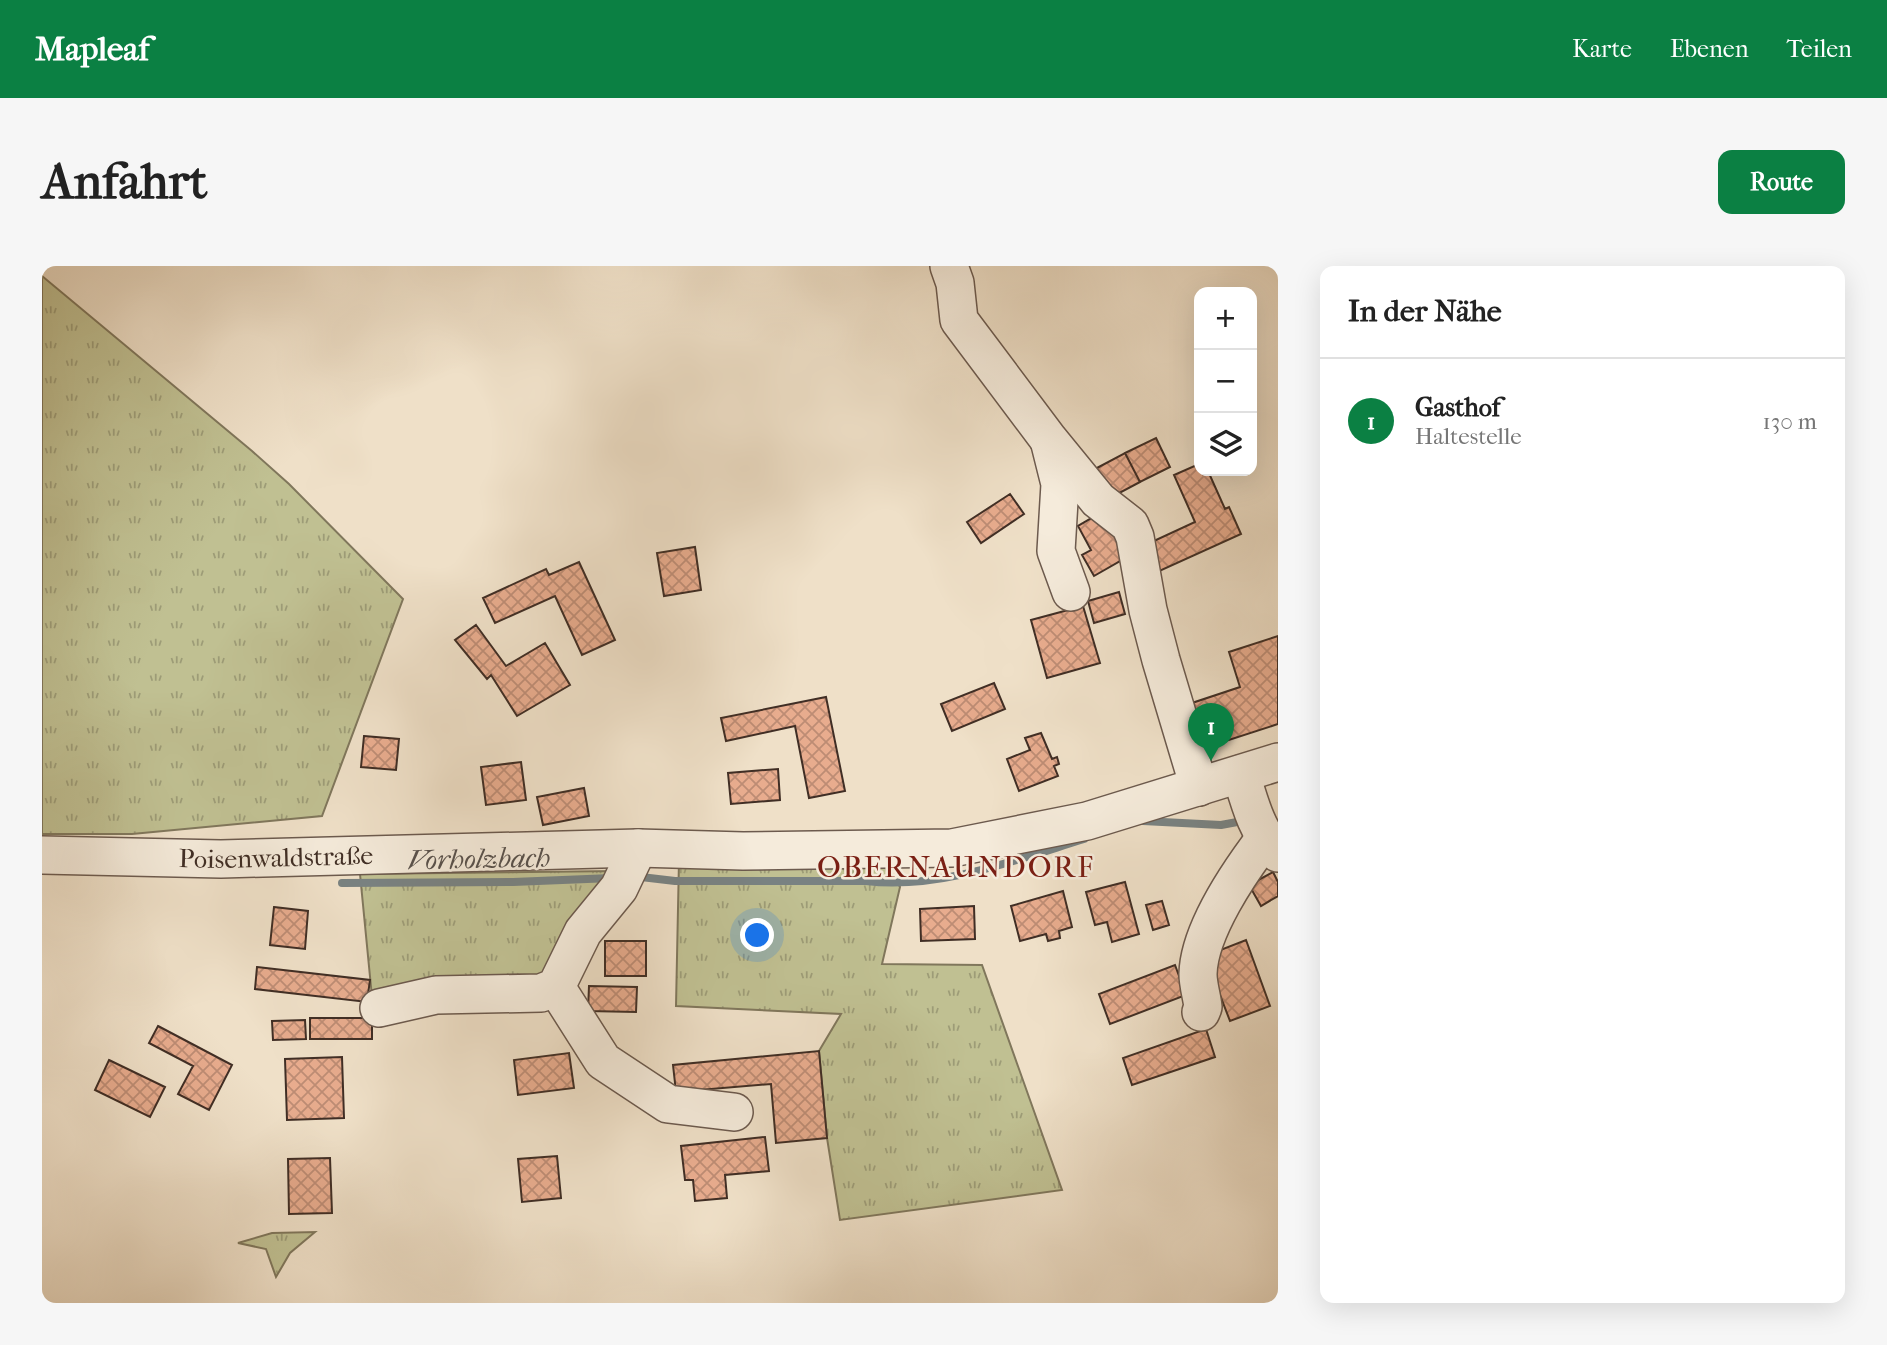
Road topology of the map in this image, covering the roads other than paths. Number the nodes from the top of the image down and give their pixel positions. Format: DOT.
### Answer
graph roads {
  1 [pos="949,266"];
  2 [pos="1049,439"];
  3 [pos="1071,592"];
  4 [pos="1278,762"];
  5 [pos="1241,774"];
  6 [pos="1199,787"];
  7 [pos="1265,834"];
  8 [pos="638,848"];
  9 [pos="42,855"];
  10 [pos="556,987"];
  11 [pos="379,1008"];
  12 [pos="1201,1012"];
  13 [pos="734,1112"];
  1 -- 2 [label="street"];
  2 -- 3 [label="street"];
  2 -- 6 [label="street"];
  4 -- 5 [label="street, Poisenwaldstraße"];
  5 -- 6 [label="street, Poisenwaldstraße"];
  5 -- 7 [label="street"];
  6 -- 8 [label="street, Poisenwaldstraße"];
  7 -- 12 [label="street"];
  8 -- 9 [label="street, Poisenwaldstraße"];
  8 -- 10 [label="street"];
  10 -- 11 [label="street"];
  10 -- 13 [label="street"];
}
